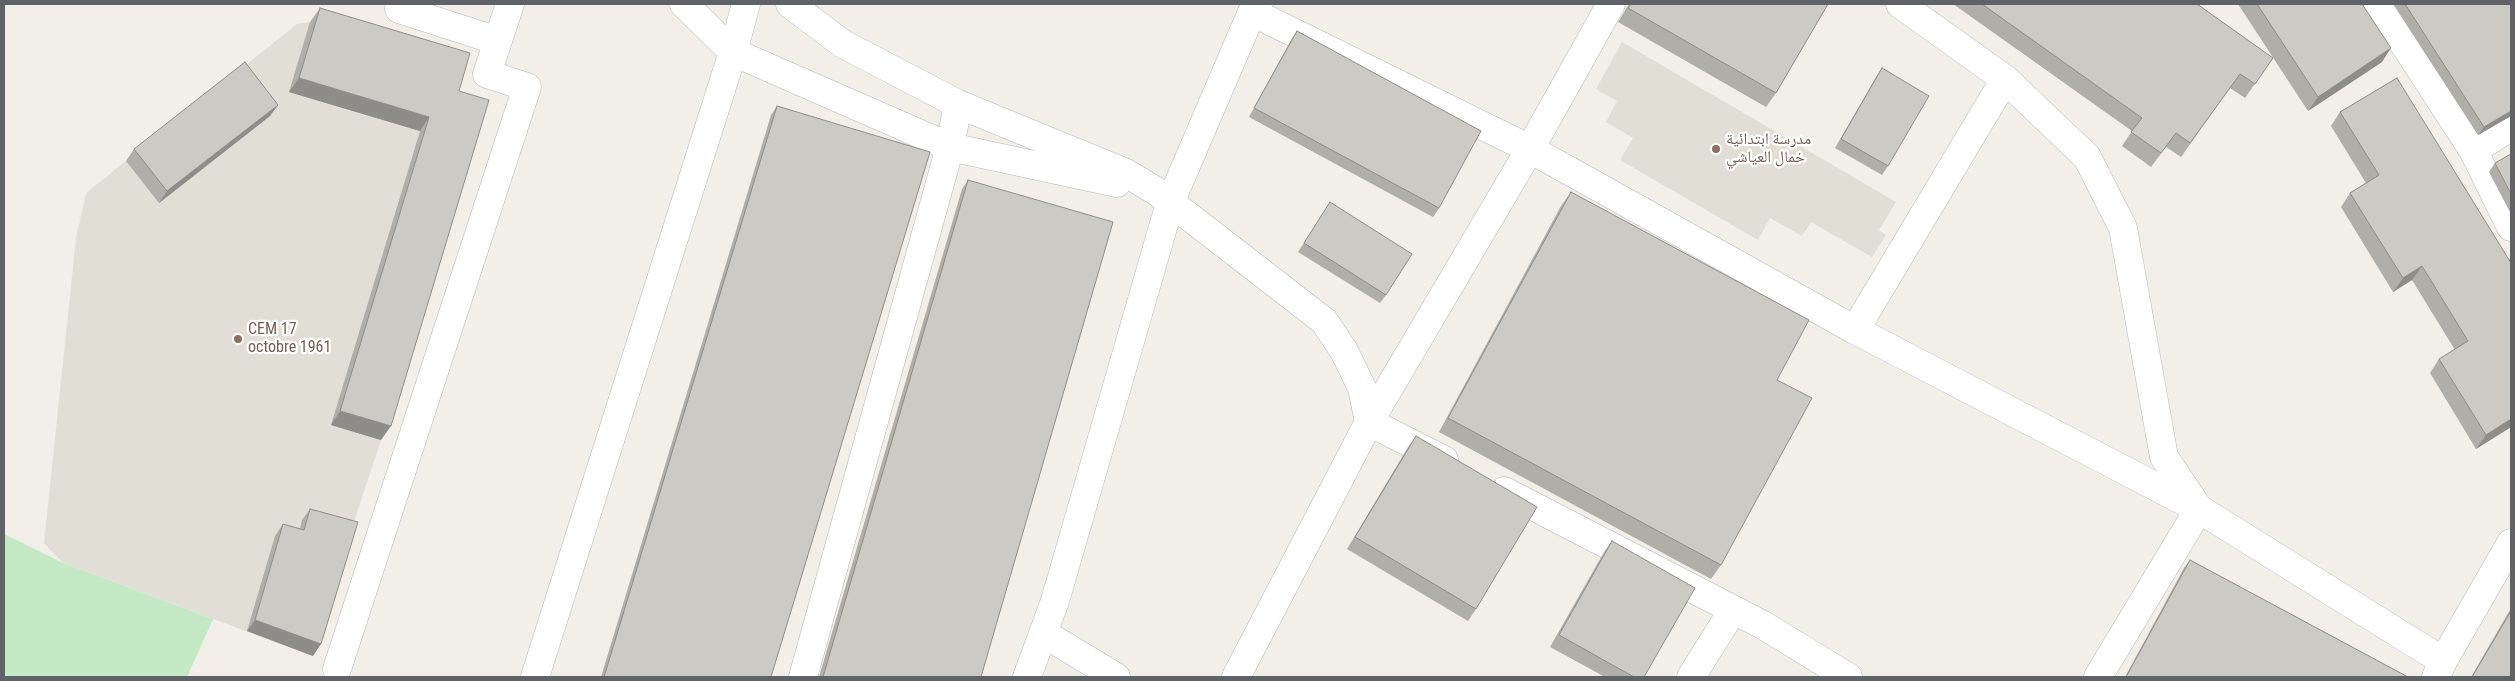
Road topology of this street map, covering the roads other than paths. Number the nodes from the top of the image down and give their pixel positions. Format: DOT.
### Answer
graph roads {
  1 [pos="510,4"];
  2 [pos="684,4"];
  3 [pos="746,4"];
  4 [pos="790,4"];
  5 [pos="1611,4"];
  6 [pos="1900,4"];
  7 [pos="2378,4"];
  8 [pos="1255,8"];
  9 [pos="399,9"];
  10 [pos="498,41"];
  11 [pos="733,52"];
  12 [pos="2005,79"];
  13 [pos="958,104"];
  14 [pos="2511,127"];
  15 [pos="950,147"];
  16 [pos="1530,149"];
  17 [pos="2473,150"];
  18 [pos="1163,197"];
  19 [pos="2511,226"];
  20 [pos="1855,330"];
  21 [pos="1369,422"];
  22 [pos="2199,509"];
  23 [pos="2511,543"];
  24 [pos="1733,610"];
  25 [pos="1043,633"];
  26 [pos="337,669"];
  27 [pos="2439,669"];
  28 [pos="535,677"];
  29 [pos="803,677"];
  30 [pos="1027,677"];
  31 [pos="1116,677"];
  32 [pos="1236,677"];
  33 [pos="1691,677"];
  34 [pos="1848,677"];
  35 [pos="2098,677"];
  1 -- 10 [label="street"];
  2 -- 11 [label="street"];
  3 -- 11 [label="street"];
  4 -- 13 [label="street"];
  5 -- 16 [label="street"];
  6 -- 12 [label="street"];
  7 -- 17 [label="street"];
  8 -- 16 [label="street"];
  8 -- 18 [label="street"];
  9 -- 10 [label="street"];
  10 -- 26 [label="street"];
  11 -- 15 [label="street"];
  11 -- 28 [label="street"];
  12 -- 20 [label="street"];
  12 -- 22 [label="street"];
  13 -- 15 [label="street"];
  13 -- 18 [label="street"];
  14 -- 17 [label="street"];
  15 -- 18 [label="street"];
  15 -- 29 [label="street"];
  16 -- 20 [label="street"];
  16 -- 21 [label="street"];
  17 -- 19 [label="street"];
  18 -- 21 [label="street"];
  18 -- 25 [label="street"];
  20 -- 22 [label="street"];
  21 -- 24 [label="street"];
  21 -- 32 [label="street"];
  22 -- 27 [label="street"];
  22 -- 35 [label="street"];
  23 -- 27 [label="street"];
  24 -- 33 [label="street"];
  24 -- 34 [label="street"];
  25 -- 30 [label="street"];
  25 -- 31 [label="street"];
}
